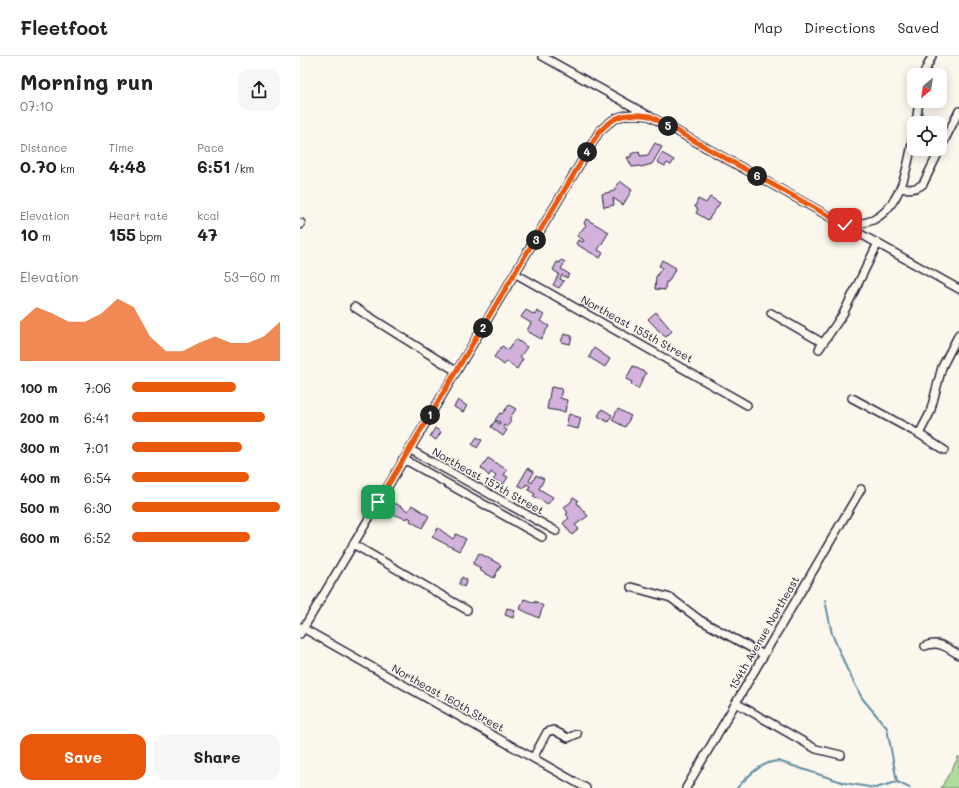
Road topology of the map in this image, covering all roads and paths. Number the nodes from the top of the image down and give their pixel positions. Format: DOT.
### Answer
graph roads {
  1 [pos="542,56"];
  2 [pos="932,56"];
  3 [pos="926,68"];
  4 [pos="959,111"];
  5 [pos="650,116"];
  6 [pos="910,156"];
  7 [pos="900,188"];
  8 [pos="845,225"];
  9 [pos="878,242"];
  10 [pos="516,274"];
  11 [pos="959,289"];
  12 [pos="354,307"];
  13 [pos="771,313"];
  14 [pos="959,334"];
  15 [pos="456,371"];
  16 [pos="852,398"];
  17 [pos="747,405"];
  18 [pos="919,434"];
  19 [pos="409,449"];
  20 [pos="944,450"];
  21 [pos="402,461"];
  22 [pos="861,489"];
  23 [pos="556,531"];
  24 [pos="542,537"];
  25 [pos="353,544"];
  26 [pos="631,588"];
  27 [pos="467,610"];
  28 [pos="301,630"];
  29 [pos="925,646"];
  30 [pos="764,655"];
  31 [pos="959,655"];
  32 [pos="736,703"];
  33 [pos="577,734"];
  34 [pos="841,755"];
  35 [pos="533,758"];
  36 [pos="586,788"];
  37 [pos="686,788"];
  1 -- 5 [label="street"];
  2 -- 3 [label="street"];
  4 -- 7 [label="street"];
  5 -- 8 [label="street"];
  5 -- 10 [label="street"];
  6 -- 7 [label="street"];
  7 -- 8 [label="street"];
  8 -- 9 [label="street"];
  9 -- 11 [label="street"];
  9 -- 13 [label="street"];
  10 -- 15 [label="street"];
  10 -- 17 [label="street, Northeast 155th Street"];
  12 -- 15 [label="street"];
  14 -- 18 [label="street"];
  15 -- 19 [label="street"];
  16 -- 18 [label="street"];
  18 -- 20 [label="street"];
  19 -- 21 [label="street"];
  19 -- 23 [label="street, Northeast 157th Street"];
  21 -- 24 [label="street"];
  21 -- 25 [label="street"];
  22 -- 30 [label="street, 154th Avenue Northeast"];
  25 -- 27 [label="street"];
  25 -- 28 [label="street"];
  26 -- 30 [label="street"];
  28 -- 35 [label="street, Northeast 160th Street"];
  29 -- 31 [label="street"];
  30 -- 32 [label="street, 154th Avenue Northeast"];
  32 -- 34 [label="street"];
  32 -- 37 [label="street, 154th Avenue Northeast"];
  33 -- 35 [label="street"];
  35 -- 36 [label="street, Northeast 160th Street"];
}
